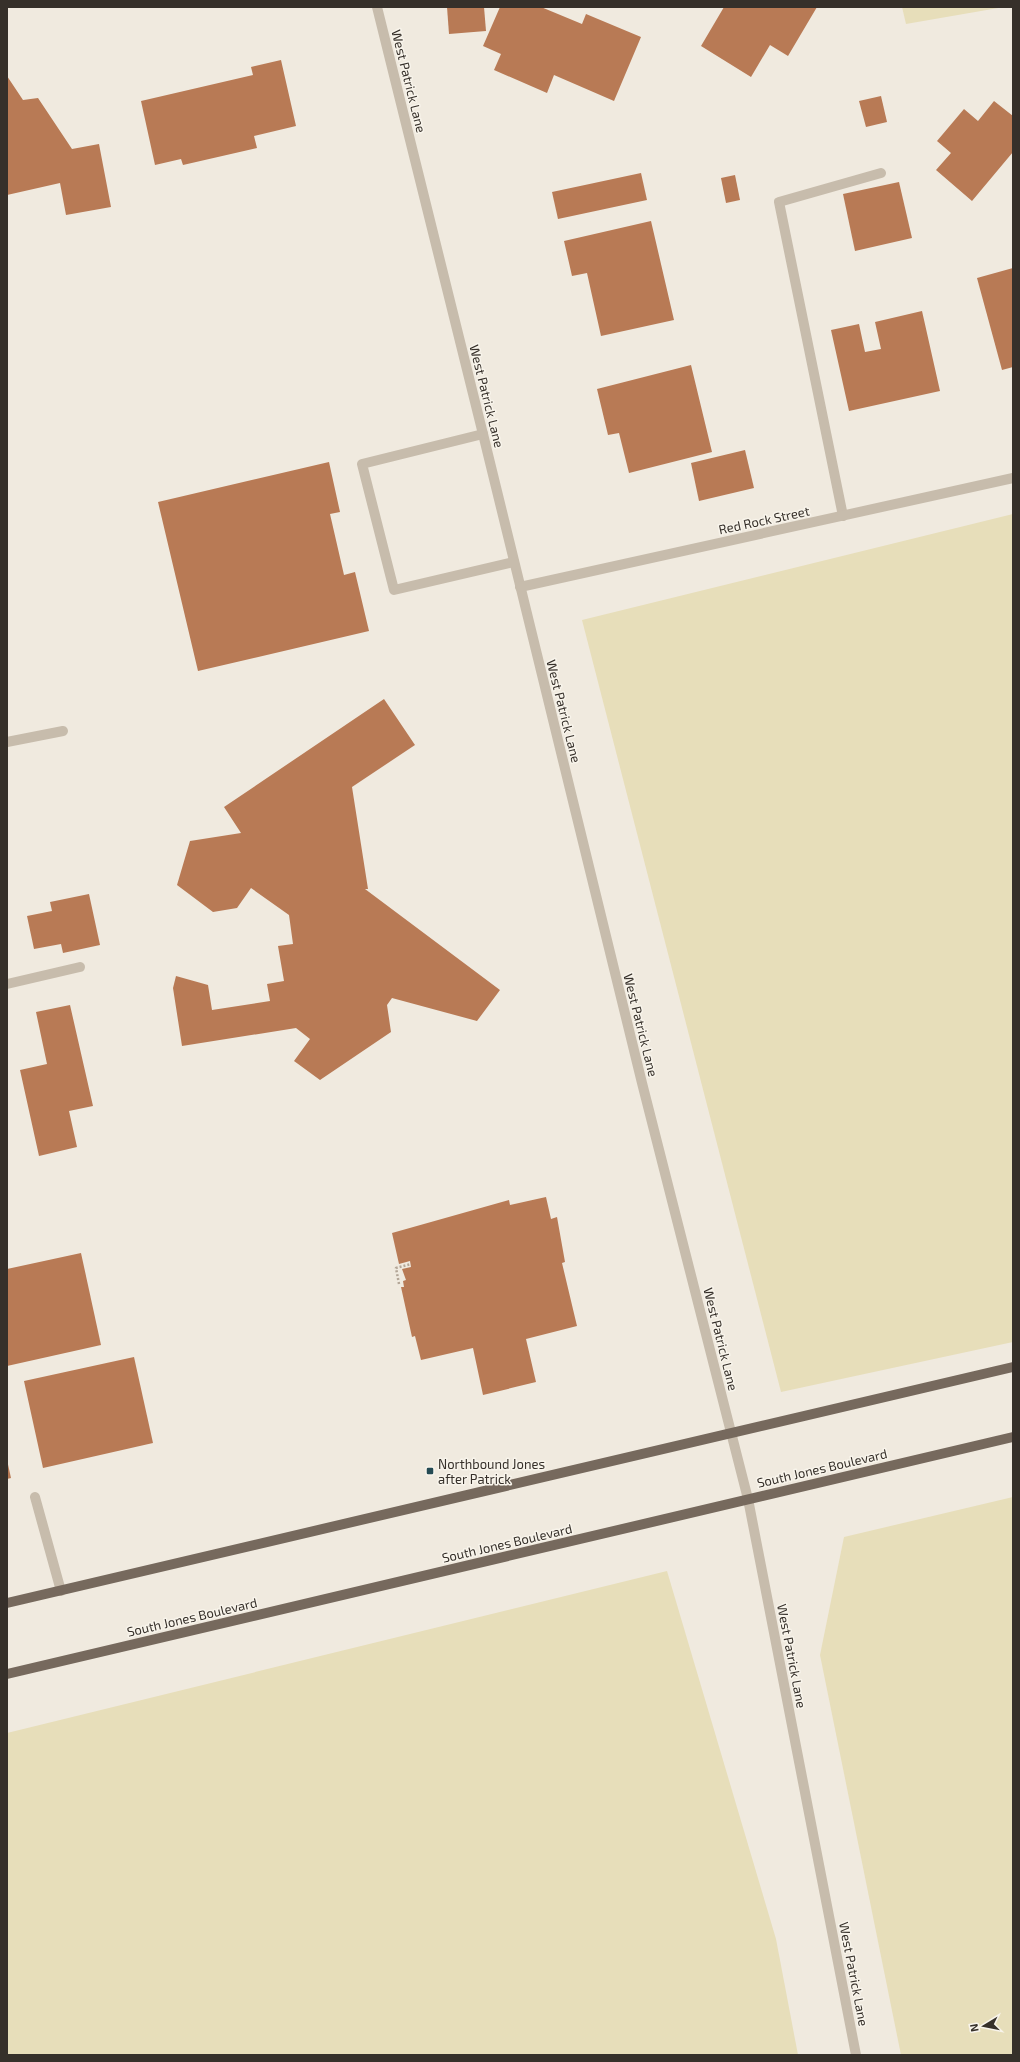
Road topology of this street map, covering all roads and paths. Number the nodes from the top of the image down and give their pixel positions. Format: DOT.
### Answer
graph roads {
  1 [pos="377,7"];
  2 [pos="881,173"];
  3 [pos="483,434"];
  4 [pos="1013,478"];
  5 [pos="843,516"];
  6 [pos="514,562"];
  7 [pos="520,587"];
  8 [pos="63,731"];
  9 [pos="7,742"];
  10 [pos="80,967"];
  11 [pos="7,984"];
  12 [pos="411,1264"];
  13 [pos="399,1284"];
  14 [pos="1013,1367"];
  15 [pos="731,1433"];
  16 [pos="1013,1437"];
  17 [pos="35,1497"];
  18 [pos="748,1499"];
  19 [pos="61,1591"];
  20 [pos="7,1603"];
  21 [pos="7,1674"];
  22 [pos="856,2055"];
  1 -- 3 [label="street, West Patrick Lane"];
  2 -- 5 [label="street"];
  3 -- 6 [label="street, West Patrick Lane"];
  3 -- 6 [label="street"];
  4 -- 5 [label="street, Red Rock Street"];
  5 -- 7 [label="street, Red Rock Street"];
  6 -- 7 [label="street, West Patrick Lane"];
  7 -- 15 [label="street, West Patrick Lane"];
  8 -- 9 [label="street"];
  10 -- 11 [label="street"];
  12 -- 13 [label="path"];
  14 -- 15 [label="main road"];
  15 -- 18 [label="street, West Patrick Lane"];
  15 -- 19 [label="main road"];
  16 -- 18 [label="main road, South Jones Boulevard"];
  17 -- 19 [label="street"];
  18 -- 21 [label="main road, South Jones Boulevard"];
  18 -- 22 [label="street, West Patrick Lane"];
  19 -- 20 [label="main road"];
}
